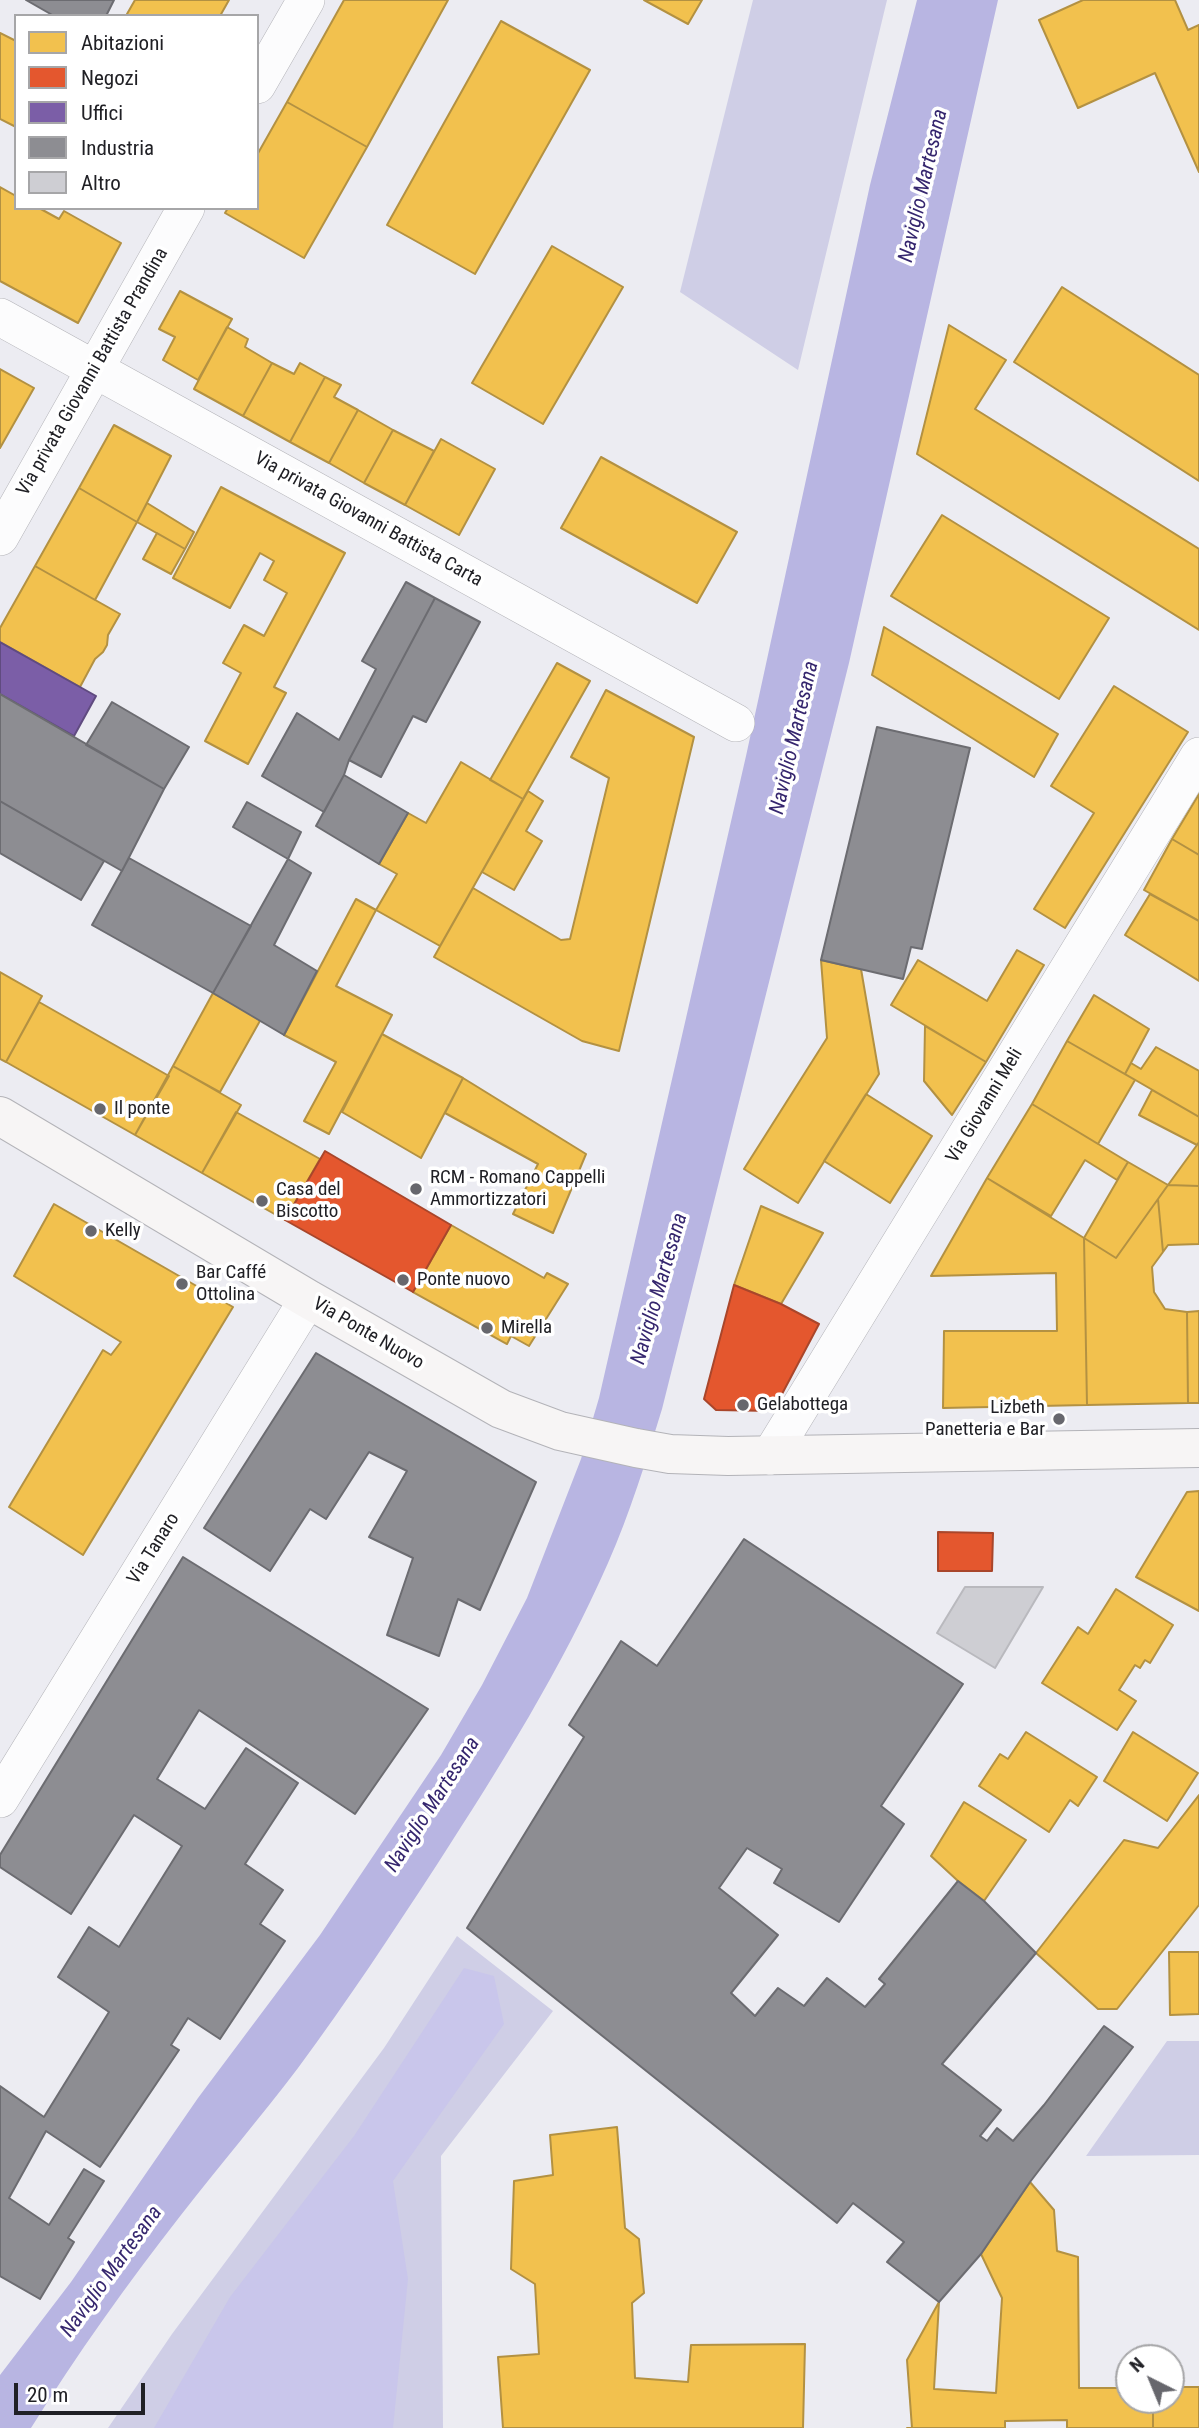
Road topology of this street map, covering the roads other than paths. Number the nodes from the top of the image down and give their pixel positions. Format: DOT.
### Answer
graph roads {
  1 [pos="306,0"];
  2 [pos="259,82"];
  3 [pos="185,210"];
  4 [pos="0,317"];
  5 [pos="95,369"];
  6 [pos="0,537"];
  7 [pos="736,723"];
  8 [pos="1199,756"];
  9 [pos="0,1116"];
  10 [pos="308,1300"];
  11 [pos="1199,1448"];
  12 [pos="770,1456"];
  13 [pos="0,1799"];
  1 -- 2 [label="street"];
  3 -- 5 [label="street, Via privata Giovanni Battista Prandina"];
  4 -- 5 [label="street, Via privata Giovanni Battista Carta"];
  5 -- 6 [label="street, Via privata Giovanni Battista Prandina"];
  5 -- 7 [label="street, Via privata Giovanni Battista Carta"];
  8 -- 12 [label="street, Via Giovanni Meli"];
  9 -- 10 [label="street, Via Ponte Nuovo"];
  10 -- 12 [label="street, Via Ponte Nuovo"];
  10 -- 13 [label="street, Via Tanaro"];
  11 -- 12 [label="street, Via Ponte Nuovo"];
}
